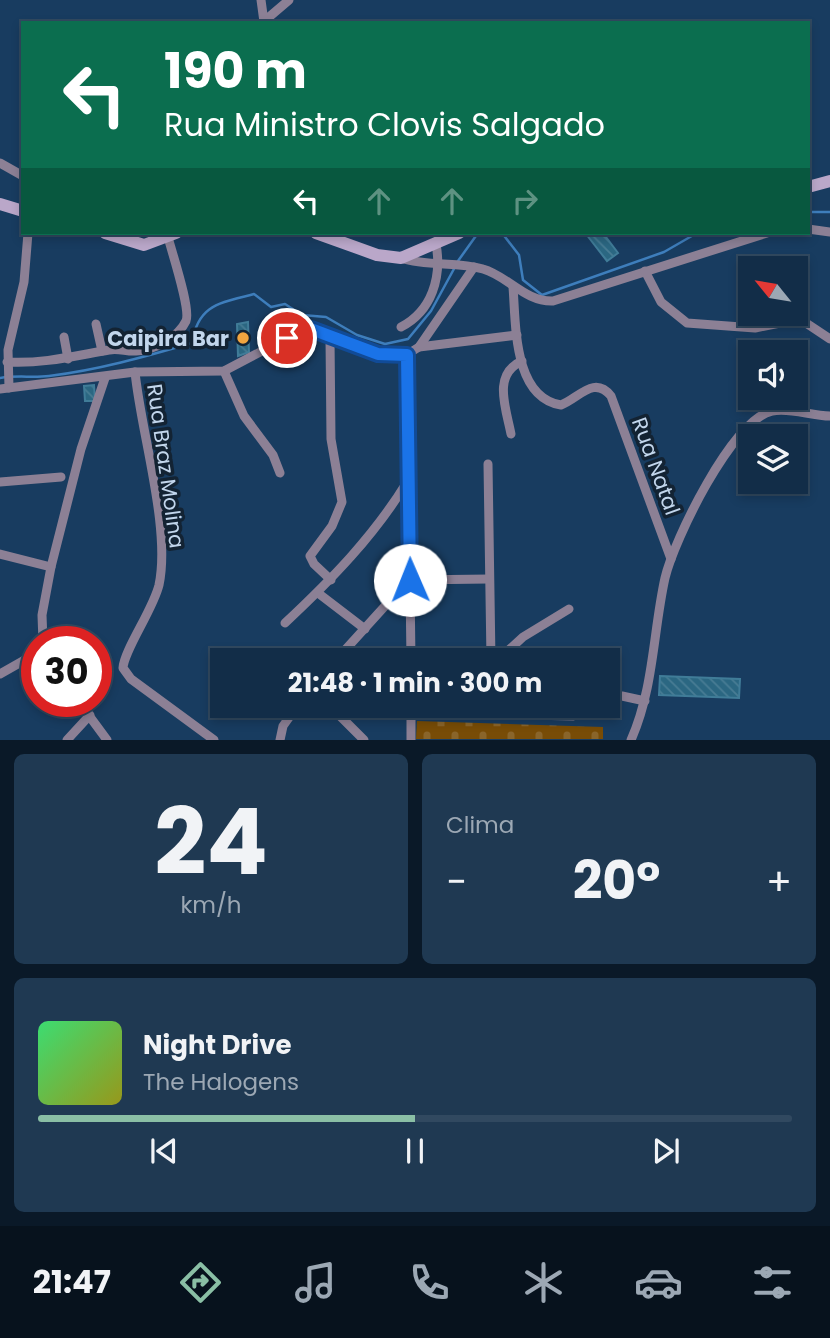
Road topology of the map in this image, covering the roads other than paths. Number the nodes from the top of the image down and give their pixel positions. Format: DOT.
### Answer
graph roads {
  1 [pos="261,0"];
  2 [pos="289,0"];
  3 [pos="264,21"];
  4 [pos="265,21"];
  5 [pos="0,163"];
  6 [pos="21,175"];
  7 [pos="830,181"];
  8 [pos="810,186"];
  9 [pos="0,204"];
  10 [pos="21,210"];
  11 [pos="810,229"];
  12 [pos="830,232"];
  13 [pos="28,235"];
  14 [pos="112,235"];
  15 [pos="172,235"];
  16 [pos="322,235"];
  17 [pos="455,235"];
  18 [pos="761,235"];
  19 [pos="436,244"];
  20 [pos="401,258"];
  21 [pos="442,265"];
  22 [pos="471,267"];
  23 [pos="645,271"];
  24 [pos="513,287"];
  25 [pos="96,324"];
  26 [pos="401,327"];
  27 [pos="517,335"];
  28 [pos="64,337"];
  29 [pos="330,338"];
  30 [pos="830,339"];
  31 [pos="419,347"];
  32 [pos="102,351"];
  33 [pos="407,355"];
  34 [pos="68,359"];
  35 [pos="522,361"];
  36 [pos="7,364"];
  37 [pos="224,371"];
  38 [pos="135,372"];
  39 [pos="105,378"];
  40 [pos="6,387"];
  41 [pos="830,416"];
  42 [pos="511,434"];
  43 [pos="488,464"];
  44 [pos="280,473"];
  45 [pos="61,477"];
  46 [pos="408,481"];
  47 [pos="0,482"];
  48 [pos="0,554"];
  49 [pos="671,559"];
  50 [pos="51,567"];
  51 [pos="489,579"];
  52 [pos="331,580"];
  53 [pos="410,583"];
  54 [pos="318,593"];
  55 [pos="569,609"];
  56 [pos="285,623"];
  57 [pos="42,626"];
  58 [pos="365,629"];
  59 [pos="347,648"];
  60 [pos="411,648"];
  61 [pos="491,648"];
  62 [pos="511,648"];
  63 [pos="21,662"];
  64 [pos="0,674"];
  65 [pos="620,696"];
  66 [pos="645,701"];
  67 [pos="88,717"];
  68 [pos="91,717"];
  69 [pos="289,718"];
  70 [pos="342,718"];
  71 [pos="411,718"];
  72 [pos="67,740"];
  73 [pos="107,740"];
  74 [pos="214,740"];
  75 [pos="280,740"];
  76 [pos="365,740"];
  77 [pos="411,740"];
  78 [pos="631,740"];
  1 -- 3 [label="street"];
  2 -- 4 [label="street"];
  5 -- 6 [label="street"];
  7 -- 8 [label="main road"];
  9 -- 10 [label="main road"];
  11 -- 12 [label="street"];
  13 -- 36 [label="street"];
  14 -- 15 [label="main road"];
  15 -- 32 [label="street"];
  16 -- 20 [label="main road"];
  17 -- 19 [label="main road"];
  18 -- 23 [label="street"];
  19 -- 20 [label="main road"];
  19 -- 21 [label="street"];
  20 -- 21 [label="street"];
  21 -- 22 [label="street"];
  21 -- 26 [label="street"];
  22 -- 24 [label="street"];
  22 -- 31 [label="street"];
  23 -- 24 [label="street"];
  23 -- 30 [label="street"];
  24 -- 27 [label="street, Rua Natal"];
  25 -- 32 [label="street"];
  27 -- 31 [label="street"];
  27 -- 35 [label="street, Rua Natal"];
  28 -- 34 [label="street"];
  29 -- 33 [label="street"];
  29 -- 37 [label="street"];
  29 -- 52 [label="street"];
  31 -- 33 [label="street"];
  32 -- 34 [label="street"];
  33 -- 46 [label="street"];
  34 -- 36 [label="street"];
  35 -- 42 [label="street"];
  35 -- 49 [label="street, Rua Natal"];
  36 -- 40 [label="street"];
  37 -- 38 [label="street"];
  37 -- 44 [label="street"];
  38 -- 39 [label="street"];
  38 -- 74 [label="street, Rua Braz Molina"];
  39 -- 40 [label="street"];
  39 -- 50 [label="street"];
  41 -- 49 [label="street"];
  43 -- 51 [label="street"];
  45 -- 47 [label="street"];
  46 -- 52 [label="street"];
  46 -- 53 [label="street"];
  48 -- 50 [label="street"];
  49 -- 66 [label="street"];
  50 -- 57 [label="street"];
  51 -- 53 [label="street"];
  51 -- 61 [label="street"];
  52 -- 54 [label="street"];
  53 -- 58 [label="street"];
  53 -- 60 [label="street"];
  54 -- 56 [label="street"];
  54 -- 58 [label="street"];
  55 -- 62 [label="street"];
  58 -- 59 [label="street"];
  63 -- 64 [label="street"];
  65 -- 66 [label="street"];
  66 -- 78 [label="street"];
  67 -- 72 [label="street"];
  68 -- 73 [label="street"];
  69 -- 75 [label="street"];
  70 -- 76 [label="street"];
  71 -- 77 [label="street"];
}
